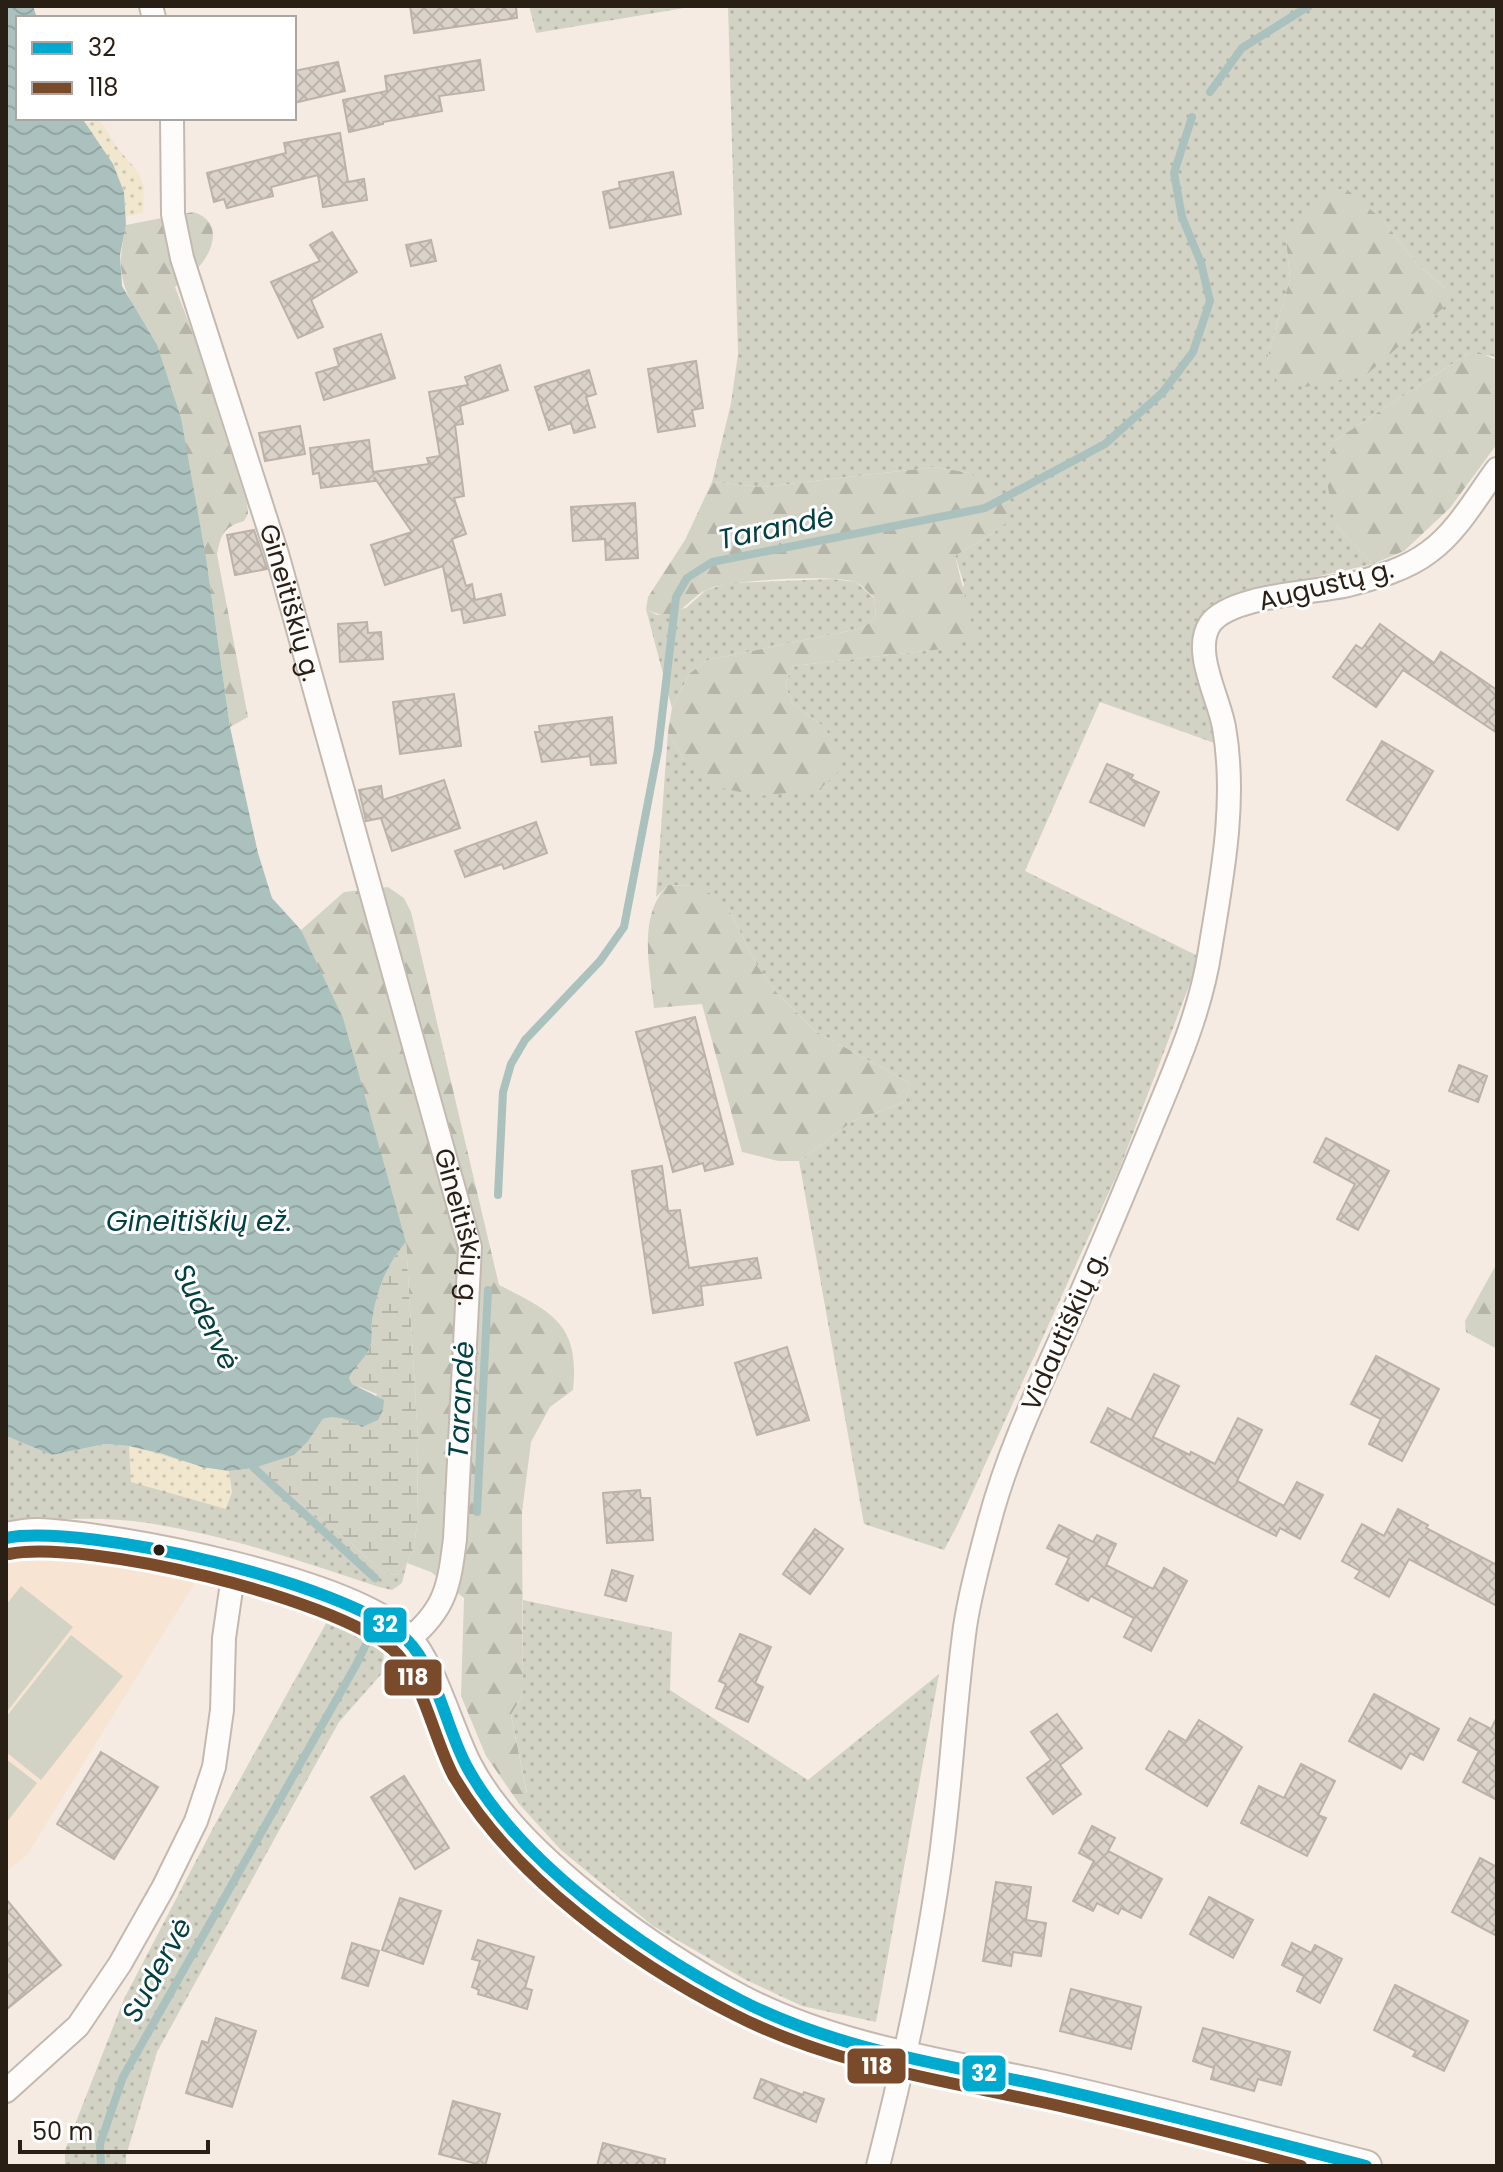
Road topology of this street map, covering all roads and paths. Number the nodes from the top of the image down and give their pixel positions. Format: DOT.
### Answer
graph roads {
  1 [pos="172,120"];
  2 [pos="1497,469"];
  3 [pos="1212,621"];
  4 [pos="6,1538"];
  5 [pos="234,1569"];
  6 [pos="408,1640"];
  7 [pos="906,2056"];
  8 [pos="6,2091"];
  9 [pos="878,2166"];
  10 [pos="1366,2166"];
  1 -- 6 [label="street, Gineitiškių g."];
  2 -- 3 [label="street, Augustų g."];
  3 -- 7 [label="street, Vidautiškių g."];
  4 -- 5 [label="street"];
  5 -- 6 [label="street"];
  5 -- 8 [label="street"];
  6 -- 7 [label="street"];
  7 -- 9 [label="street, Vidautiškių g."];
  7 -- 10 [label="street"];
}
